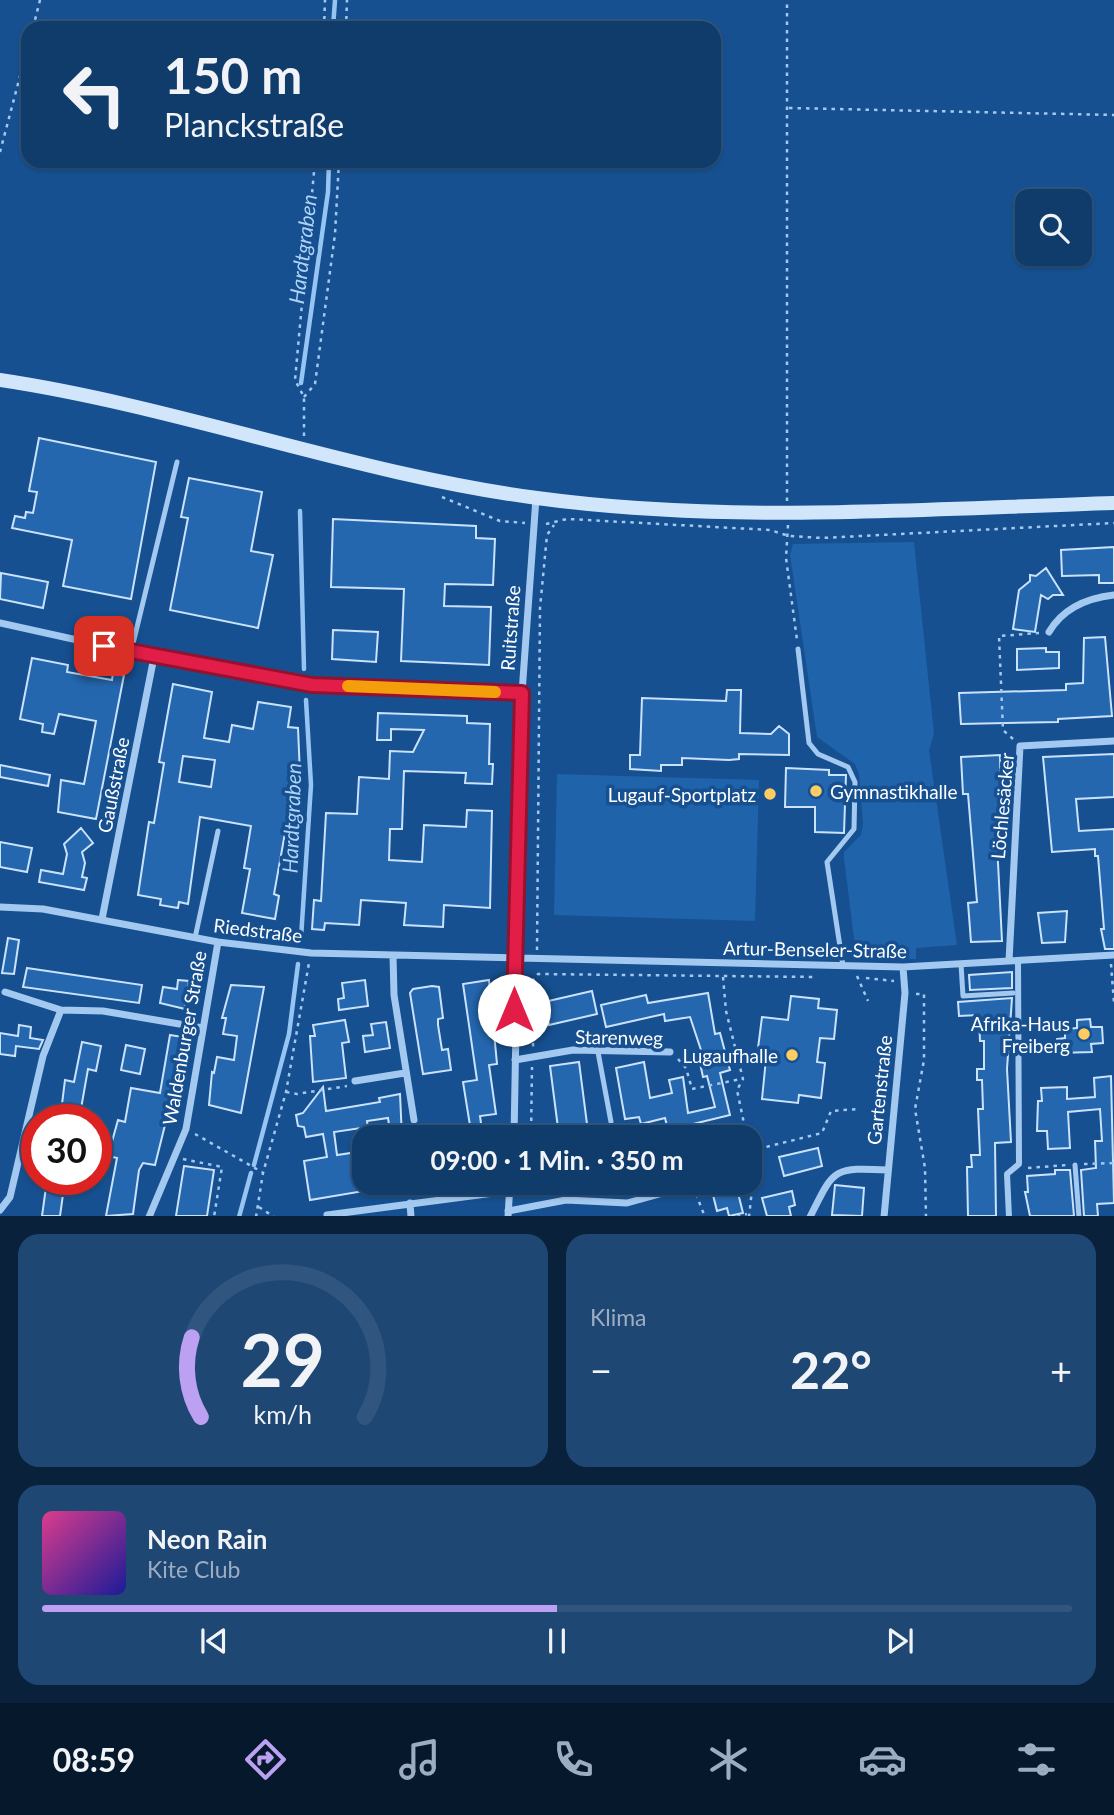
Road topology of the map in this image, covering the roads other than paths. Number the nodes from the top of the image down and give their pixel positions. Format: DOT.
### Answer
graph roads {
  1 [pos="0,380"];
  2 [pos="177,461"];
  3 [pos="536,498"];
  4 [pos="1114,503"];
  5 [pos="1114,595"];
  6 [pos="0,623"];
  7 [pos="1049,632"];
  8 [pos="798,649"];
  9 [pos="131,652"];
  10 [pos="154,657"];
  11 [pos="522,693"];
  12 [pos="1114,741"];
  13 [pos="218,831"];
  14 [pos="0,907"];
  15 [pos="102,919"];
  16 [pos="195,938"];
  17 [pos="218,942"];
  18 [pos="393,955"];
  19 [pos="1112,955"];
  20 [pos="515,960"];
  21 [pos="1018,960"];
  22 [pos="1009,961"];
  23 [pos="961,964"];
  24 [pos="843,966"];
  25 [pos="904,967"];
  26 [pos="5,992"];
  27 [pos="1013,993"];
  28 [pos="61,1010"];
  29 [pos="203,1028"];
  30 [pos="598,1052"];
  31 [pos="670,1052"];
  32 [pos="515,1060"];
  33 [pos="405,1073"];
  34 [pos="355,1081"];
  35 [pos="414,1120"];
  36 [pos="611,1122"];
  37 [pos="514,1125"];
  38 [pos="1075,1165"];
  39 [pos="888,1170"];
  40 [pos="460,1195"];
  41 [pos="509,1195"];
  42 [pos="656,1195"];
  43 [pos="410,1203"];
  44 [pos="0,1210"];
  45 [pos="508,1214"];
  46 [pos="327,1215"];
  47 [pos="149,1216"];
  48 [pos="411,1216"];
  49 [pos="810,1216"];
  50 [pos="884,1216"];
  51 [pos="1009,1216"];
  52 [pos="1079,1216"];
  1 -- 3 [label="main road"];
  2 -- 9 [label="lane"];
  3 -- 4 [label="main road"];
  3 -- 11 [label="street, Ruitstraße"];
  5 -- 7 [label="street"];
  6 -- 9 [label="street"];
  8 -- 24 [label="lane"];
  9 -- 10 [label="street"];
  10 -- 11 [label="street"];
  10 -- 15 [label="street, Gaußstraße"];
  11 -- 20 [label="street, Ruitstraße"];
  12 -- 22 [label="street, Löchlesäcker"];
  13 -- 16 [label="lane"];
  14 -- 15 [label="street, Riedstraße"];
  15 -- 16 [label="street, Riedstraße"];
  16 -- 17 [label="street, Riedstraße"];
  17 -- 18 [label="street, Riedstraße"];
  17 -- 29 [label="street, Waldenburger Straße"];
  18 -- 20 [label="street, Riedstraße"];
  18 -- 33 [label="street"];
  19 -- 21 [label="street, Artur-Benseler-Straße"];
  20 -- 24 [label="street, Artur-Benseler-Straße"];
  20 -- 32 [label="street, Ruitstraße"];
  21 -- 22 [label="street, Artur-Benseler-Straße"];
  21 -- 51 [label="street"];
  22 -- 23 [label="street, Artur-Benseler-Straße"];
  23 -- 25 [label="street, Artur-Benseler-Straße"];
  23 -- 27 [label="lane"];
  24 -- 25 [label="street, Artur-Benseler-Straße"];
  25 -- 39 [label="street, Gartenstraße"];
  26 -- 28 [label="street"];
  28 -- 29 [label="street"];
  28 -- 44 [label="street"];
  29 -- 47 [label="street, Waldenburger Straße"];
  30 -- 31 [label="street, Starenweg"];
  30 -- 32 [label="street, Starenweg"];
  30 -- 36 [label="lane"];
  32 -- 37 [label="street, Ruitstraße"];
  33 -- 34 [label="street"];
  33 -- 35 [label="street"];
  38 -- 52 [label="lane"];
  39 -- 49 [label="street"];
  39 -- 50 [label="street, Gartenstraße"];
  40 -- 43 [label="street"];
  41 -- 45 [label="street"];
  42 -- 45 [label="street"];
  43 -- 46 [label="street"];
  43 -- 48 [label="street"];
}
